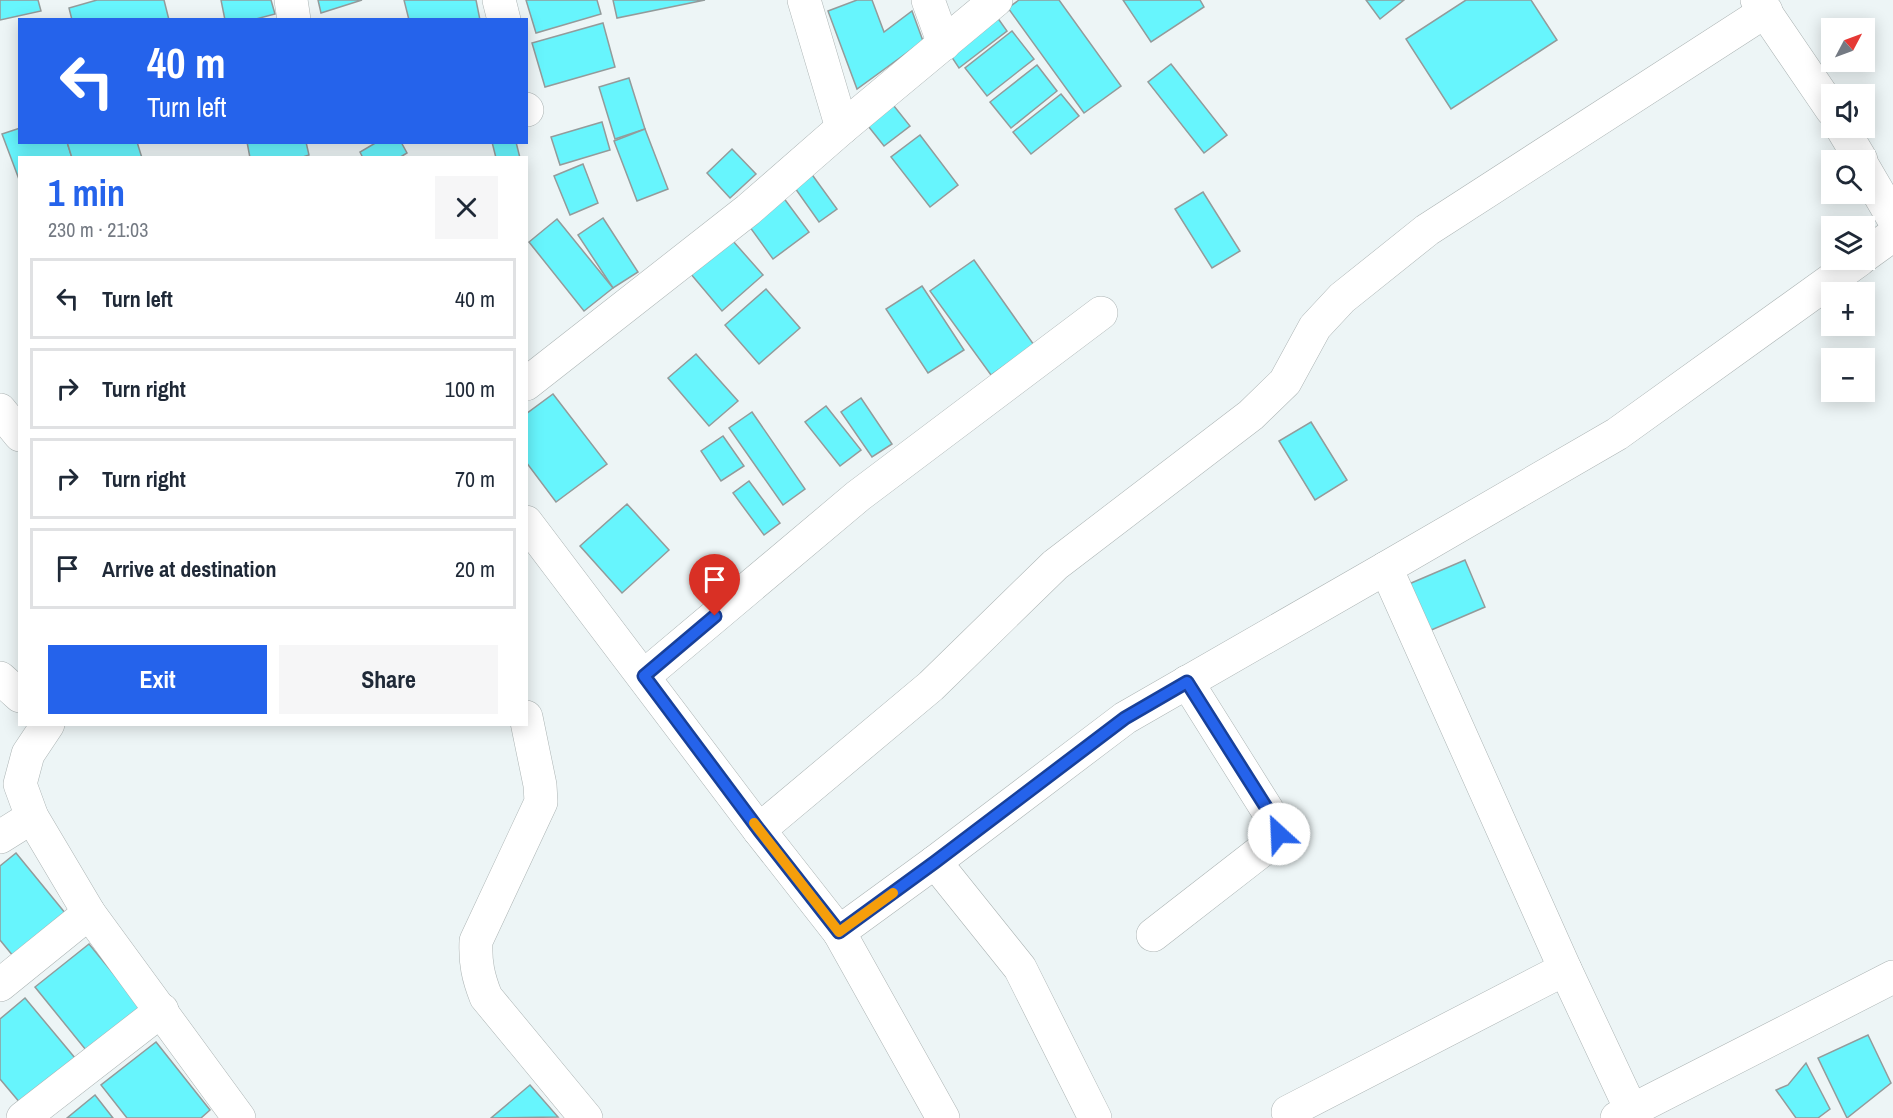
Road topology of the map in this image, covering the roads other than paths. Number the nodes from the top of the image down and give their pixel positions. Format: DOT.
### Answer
graph roads {
  1 [pos="291,0"];
  2 [pos="499,0"];
  3 [pos="804,0"];
  4 [pos="928,0"];
  5 [pos="996,0"];
  6 [pos="1761,6"];
  7 [pos="294,18"];
  8 [pos="504,18"];
  9 [pos="944,44"];
  10 [pos="1821,94"];
  11 [pos="842,128"];
  12 [pos="1875,187"];
  13 [pos="1893,218"];
  14 [pos="1893,235"];
  15 [pos="1875,248"];
  16 [pos="1845,270"];
  17 [pos="1101,313"];
  18 [pos="528,382"];
  19 [pos="0,410"];
  20 [pos="18,432"];
  21 [pos="529,533"];
  22 [pos="1386,568"];
  23 [pos="644,676"];
  24 [pos="0,678"];
  25 [pos="1187,682"];
  26 [pos="18,694"];
  27 [pos="47,726"];
  28 [pos="528,726"];
  29 [pos="32,818"];
  30 [pos="759,830"];
  31 [pos="0,837"];
  32 [pos="935,862"];
  33 [pos="89,913"];
  34 [pos="839,932"];
  35 [pos="1153,935"];
  36 [pos="1565,969"];
  37 [pos="1893,977"];
  38 [pos="0,985"];
  39 [pos="162,1010"];
  40 [pos="1288,1112"];
  41 [pos="226,1113"];
  42 [pos="1627,1116"];
  43 [pos="23,1118"];
  44 [pos="586,1118"];
  45 [pos="943,1118"];
  46 [pos="1095,1118"];
  1 -- 7 [label="street"];
  2 -- 8 [label="street"];
  3 -- 11 [label="street"];
  4 -- 9 [label="street"];
  5 -- 9 [label="street"];
  6 -- 10 [label="street"];
  6 -- 30 [label="street"];
  9 -- 11 [label="street"];
  11 -- 18 [label="street"];
  12 -- 13 [label="street"];
  14 -- 15 [label="street"];
  16 -- 22 [label="street"];
  17 -- 23 [label="street"];
  19 -- 20 [label="street"];
  21 -- 23 [label="street"];
  22 -- 25 [label="street"];
  22 -- 36 [label="street"];
  23 -- 30 [label="street"];
  24 -- 26 [label="street"];
  25 -- 32 [label="street"];
  25 -- 35 [label="street"];
  27 -- 29 [label="street"];
  28 -- 44 [label="street"];
  29 -- 31 [label="street"];
  29 -- 33 [label="street"];
  30 -- 34 [label="street"];
  32 -- 34 [label="street"];
  32 -- 46 [label="street"];
  33 -- 38 [label="street"];
  33 -- 39 [label="street"];
  34 -- 45 [label="street"];
  36 -- 40 [label="street"];
  36 -- 42 [label="street"];
  37 -- 42 [label="street"];
  39 -- 41 [label="street"];
  39 -- 43 [label="street"];
}
